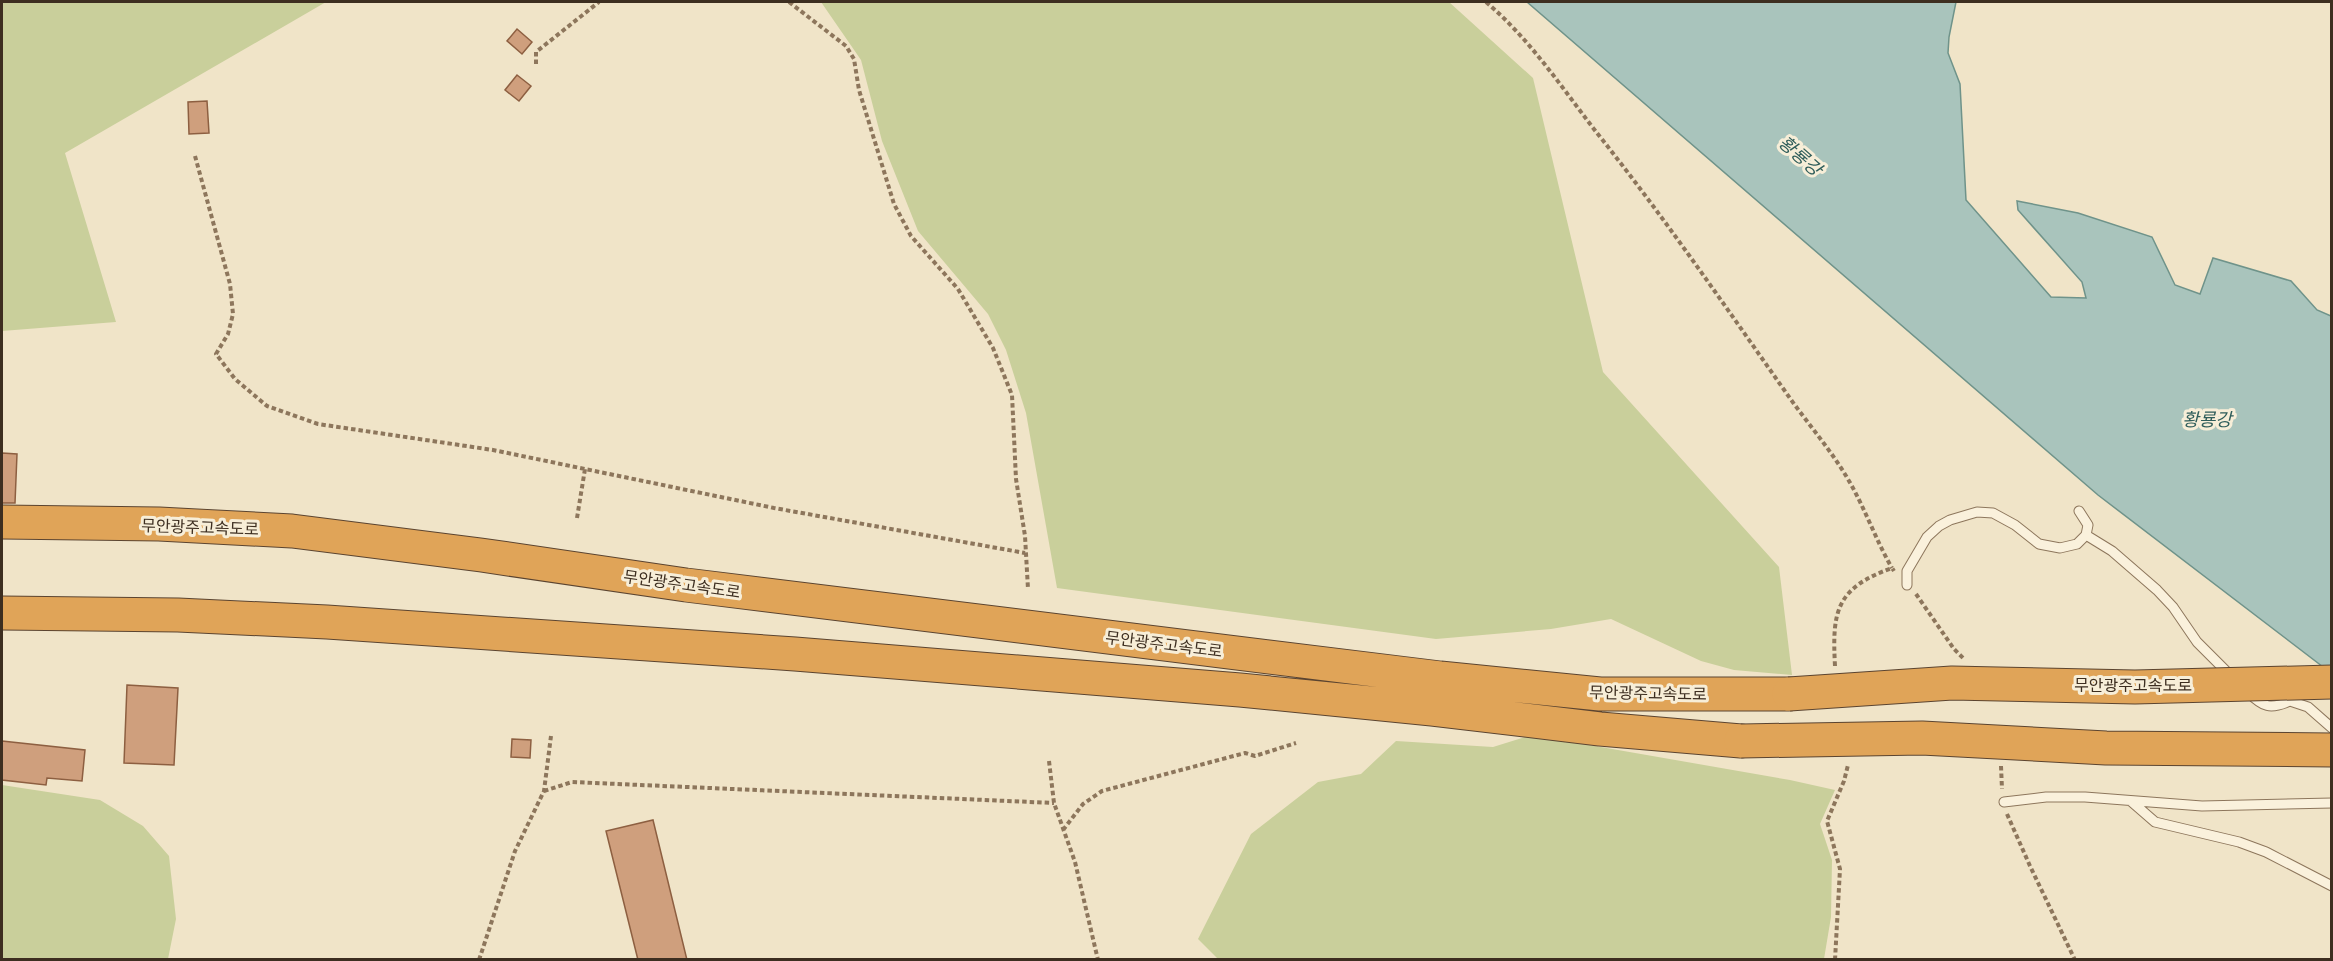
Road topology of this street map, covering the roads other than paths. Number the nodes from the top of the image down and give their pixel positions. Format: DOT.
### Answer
graph roads {
  1 [pos="2079,511"];
  2 [pos="2,522"];
  3 [pos="2086,536"];
  4 [pos="1907,585"];
  5 [pos="2,613"];
  6 [pos="2331,682"];
  7 [pos="2331,728"];
  8 [pos="2331,750"];
  9 [pos="2004,802"];
  10 [pos="2132,802"];
  11 [pos="2331,803"];
  12 [pos="2331,886"];
  1 -- 3 [label="lane"];
  2 -- 6 [label="highway, 무안광주고속도로, bridge"];
  3 -- 4 [label="lane"];
  3 -- 7 [label="lane"];
  5 -- 8 [label="highway, bridge"];
  9 -- 10 [label="lane"];
  10 -- 11 [label="lane"];
  10 -- 12 [label="lane"];
}
